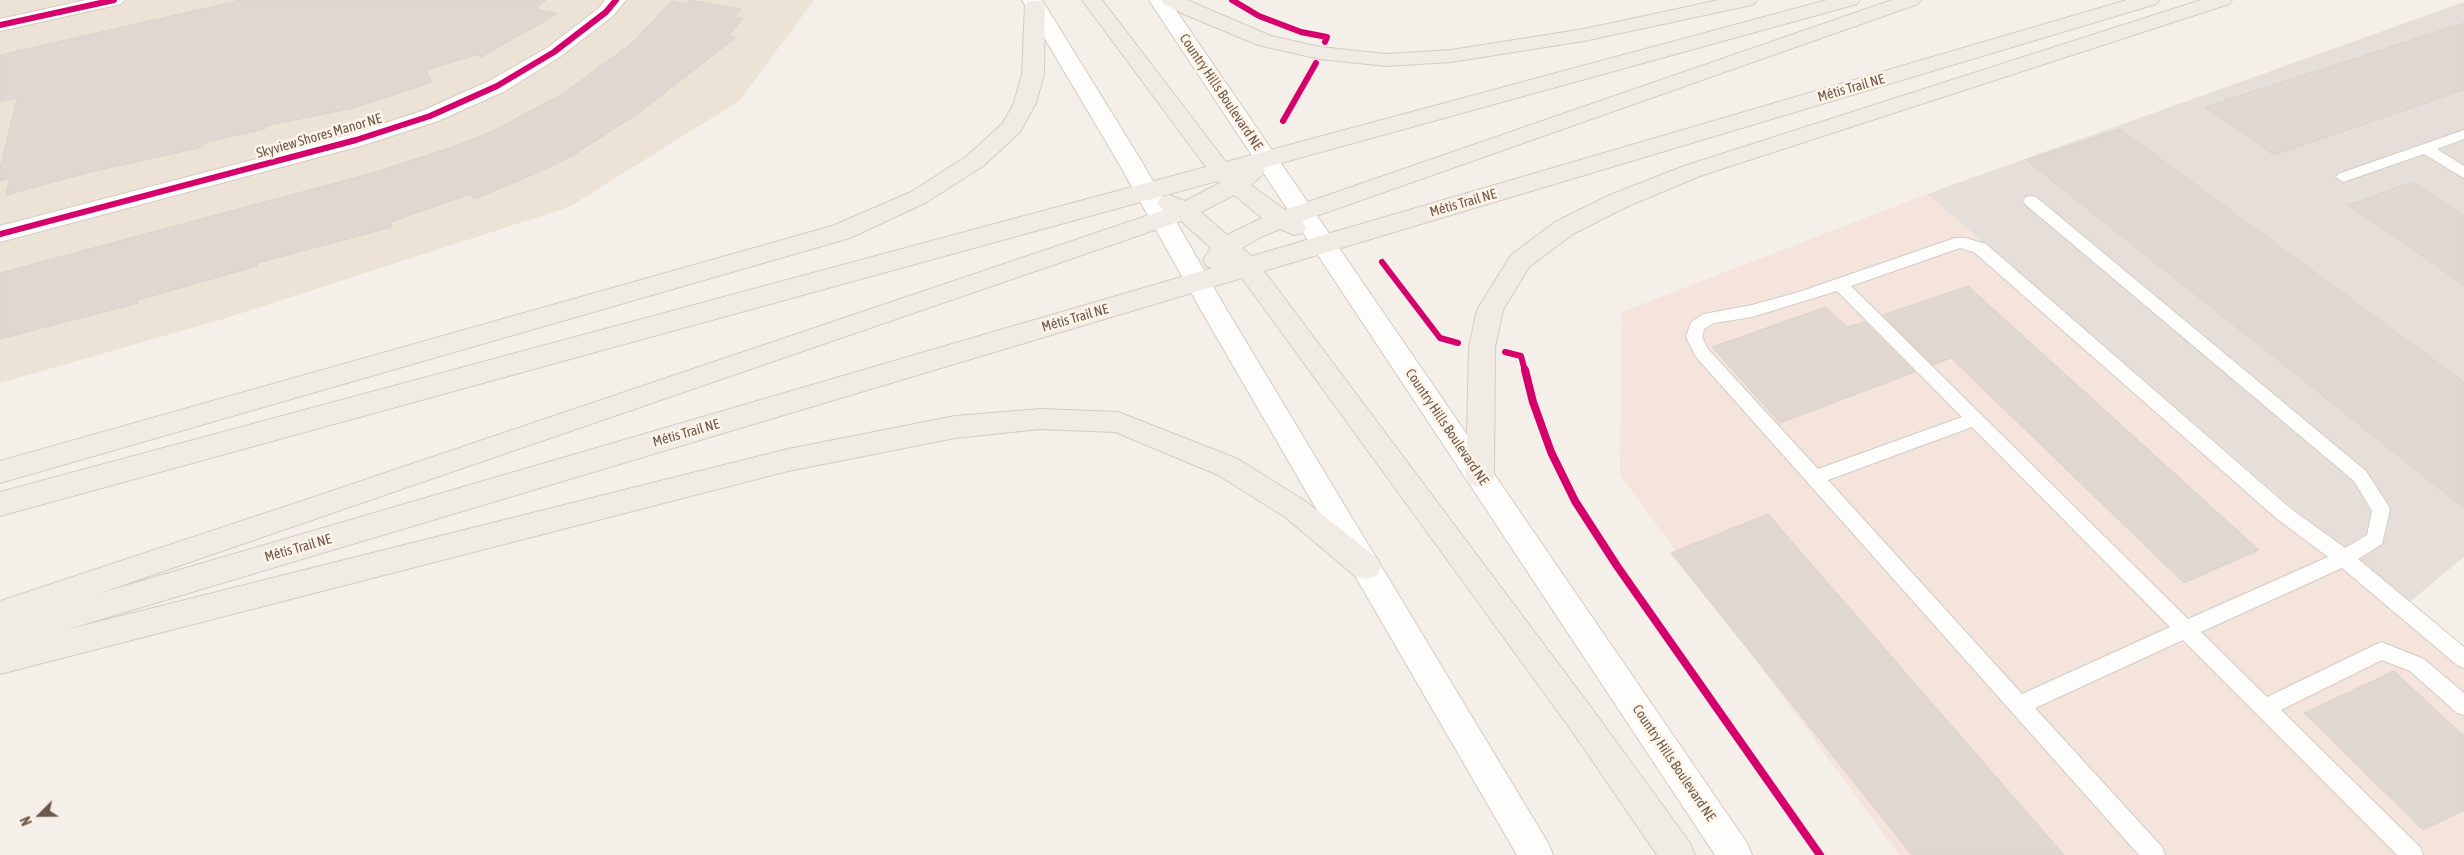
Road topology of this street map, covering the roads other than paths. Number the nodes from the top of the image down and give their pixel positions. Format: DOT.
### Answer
graph roads {
  1 [pos="114,0"];
  2 [pos="616,0"];
  3 [pos="1092,0"];
  4 [pos="1159,0"];
  5 [pos="1171,0"];
  6 [pos="1746,0"];
  7 [pos="1850,0"];
  8 [pos="1911,0"];
  9 [pos="2149,0"];
  10 [pos="2222,0"];
  11 [pos="1033,2"];
  12 [pos="0,25"];
  13 [pos="2464,134"];
  14 [pos="2425,148"];
  15 [pos="1267,159"];
  16 [pos="2464,173"];
  17 [pos="2343,177"];
  18 [pos="1228,178"];
  19 [pos="1147,192"];
  20 [pos="2031,202"];
  21 [pos="1174,215"];
  22 [pos="1291,216"];
  23 [pos="0,234"];
  24 [pos="1324,244"];
  25 [pos="1236,257"];
  26 [pos="1198,281"];
  27 [pos="1839,284"];
  28 [pos="1974,419"];
  29 [pos="0,472"];
  30 [pos="1480,476"];
  31 [pos="1815,477"];
  32 [pos="0,504"];
  33 [pos="2344,558"];
  34 [pos="1366,567"];
  35 [pos="0,614"];
  36 [pos="2185,629"];
  37 [pos="0,636"];
  38 [pos="2464,659"];
  39 [pos="0,660"];
  40 [pos="2019,704"];
  41 [pos="2464,706"];
  42 [pos="2265,708"];
  43 [pos="1536,855"];
  44 [pos="1678,855"];
  45 [pos="1736,855"];
  46 [pos="2154,855"];
  47 [pos="2412,855"];
  1 -- 12 [label="main road"];
  2 -- 23 [label="main road, Skyview Shores Manor NE"];
  3 -- 18 [label="main road"];
  4 -- 15 [label="main road, Country Hills Boulevard NE"];
  5 -- 6 [label="main road"];
  7 -- 15 [label="main road"];
  8 -- 22 [label="main road"];
  9 -- 24 [label="main road, Métis Trail NE"];
  10 -- 30 [label="main road"];
  11 -- 19 [label="main road"];
  11 -- 29 [label="main road"];
  13 -- 14 [label="lane"];
  14 -- 16 [label="lane"];
  14 -- 17 [label="lane"];
  15 -- 18 [label="main road"];
  15 -- 22 [label="main road, Country Hills Boulevard NE"];
  18 -- 19 [label="main road"];
  18 -- 21 [label="main road"];
  18 -- 22 [label="main road"];
  19 -- 21 [label="main road"];
  19 -- 32 [label="main road"];
  20 -- 33 [label="lane"];
  21 -- 25 [label="main road"];
  21 -- 26 [label="main road"];
  21 -- 35 [label="main road"];
  22 -- 24 [label="main road"];
  22 -- 25 [label="main road"];
  24 -- 25 [label="main road, Métis Trail NE"];
  24 -- 30 [label="main road, Country Hills Boulevard NE"];
  25 -- 26 [label="main road, Métis Trail NE"];
  25 -- 44 [label="main road"];
  26 -- 34 [label="main road"];
  26 -- 37 [label="main road, Métis Trail NE"];
  27 -- 28 [label="lane"];
  27 -- 31 [label="lane"];
  27 -- 33 [label="lane"];
  28 -- 31 [label="lane"];
  28 -- 36 [label="lane"];
  30 -- 45 [label="main road, Country Hills Boulevard NE"];
  31 -- 40 [label="lane"];
  33 -- 36 [label="lane"];
  33 -- 38 [label="lane"];
  34 -- 39 [label="main road"];
  34 -- 43 [label="main road"];
  36 -- 40 [label="lane"];
  36 -- 42 [label="lane"];
  40 -- 46 [label="lane"];
  41 -- 42 [label="lane"];
  42 -- 47 [label="lane"];
}
